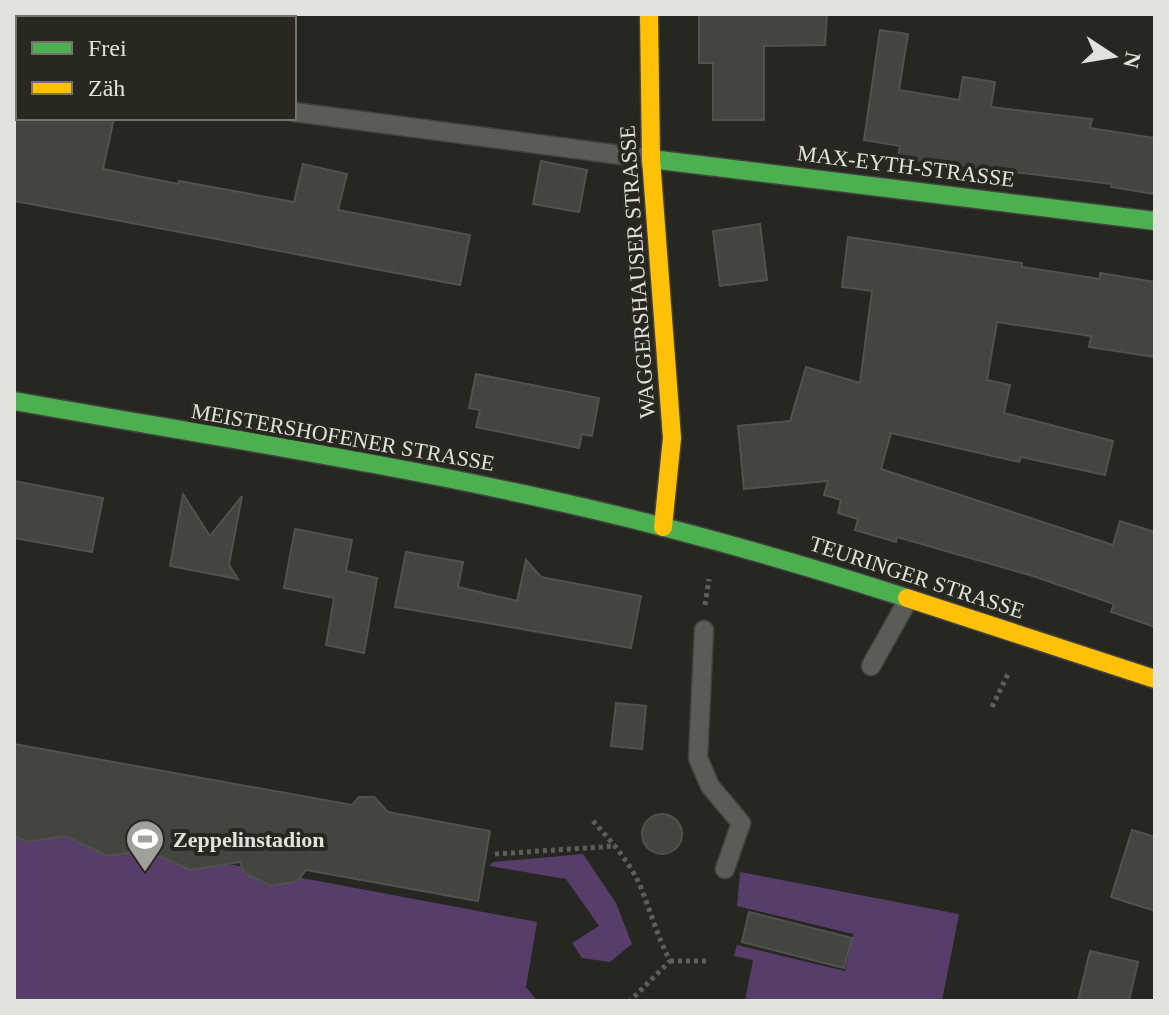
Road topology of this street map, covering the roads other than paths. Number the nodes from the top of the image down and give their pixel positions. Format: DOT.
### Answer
graph roads {
  1 [pos="649,14"];
  2 [pos="296,112"];
  3 [pos="651,159"];
  4 [pos="1155,221"];
  5 [pos="14,401"];
  6 [pos="663,527"];
  7 [pos="908,600"];
  8 [pos="704,630"];
  9 [pos="871,666"];
  10 [pos="1155,679"];
  11 [pos="725,869"];
  1 -- 3 [label="street, WAGGERSHAUSER STRASSE"];
  2 -- 3 [label="lane"];
  3 -- 4 [label="street, MAX-EYTH-STRASSE"];
  3 -- 6 [label="street, WAGGERSHAUSER STRASSE"];
  5 -- 6 [label="street, MEISTERSHOFENER STRASSE"];
  6 -- 7 [label="street, TEURINGER STRASSE"];
  7 -- 9 [label="lane"];
  7 -- 10 [label="street, TEURINGER STRASSE"];
  8 -- 11 [label="lane"];
}
